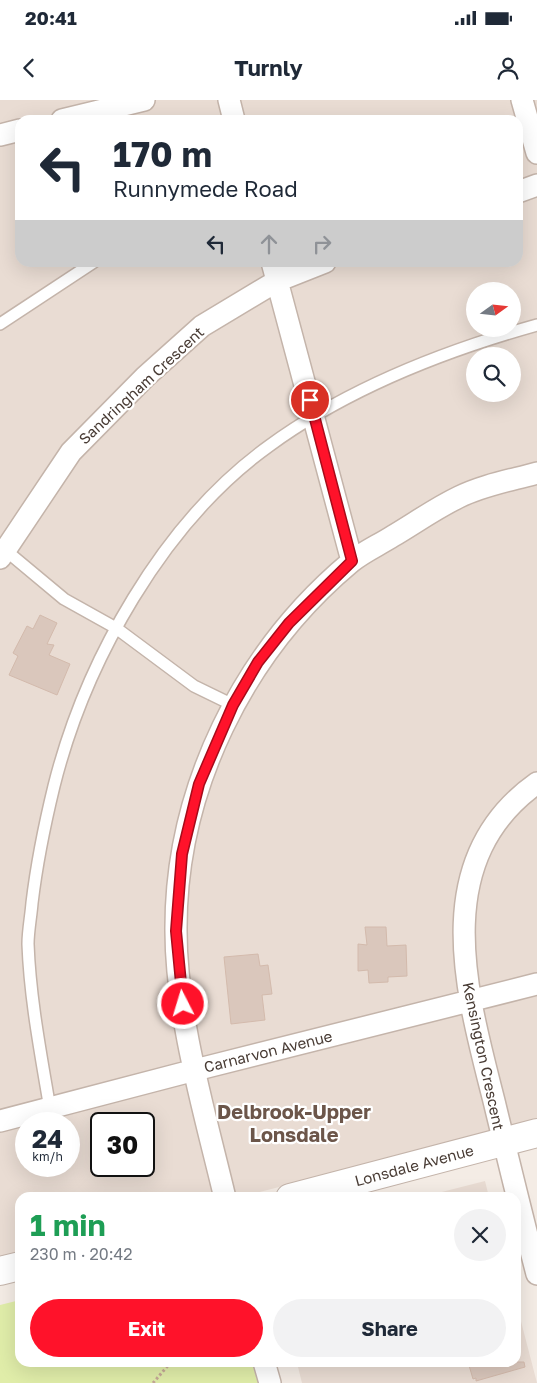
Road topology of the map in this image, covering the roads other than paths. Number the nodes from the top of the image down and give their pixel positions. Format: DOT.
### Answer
graph roads {
  1 [pos="144,100"];
  2 [pos="229,100"];
  3 [pos="522,100"];
  4 [pos="82,115"];
  5 [pos="233,115"];
  6 [pos="15,131"];
  7 [pos="0,135"];
  8 [pos="537,153"];
  9 [pos="537,185"];
  10 [pos="523,190"];
  11 [pos="86,267"];
  12 [pos="300,267"];
  13 [pos="275,272"];
  14 [pos="0,324"];
  15 [pos="537,326"];
  16 [pos="314,418"];
  17 [pos="537,473"];
  18 [pos="2,554"];
  19 [pos="352,561"];
  20 [pos="116,628"];
  21 [pos="233,705"];
  22 [pos="537,783"];
  23 [pos="537,984"];
  24 [pos="469,1000"];
  25 [pos="195,1070"];
  26 [pos="50,1109"];
  27 [pos="0,1121"];
  28 [pos="537,1133"];
  29 [pos="504,1142"];
  30 [pos="224,1192"];
  31 [pos="313,1192"];
  32 [pos="516,1192"];
  33 [pos="521,1210"];
  34 [pos="15,1267"];
  35 [pos="0,1270"];
  36 [pos="537,1274"];
  37 [pos="265,1367"];
  38 [pos="270,1383"];
  1 -- 4 [label="street"];
  2 -- 5 [label="street"];
  3 -- 8 [label="street"];
  6 -- 7 [label="street"];
  9 -- 10 [label="street"];
  11 -- 14 [label="lane"];
  12 -- 13 [label="street, Sandringham Crescent"];
  13 -- 16 [label="street"];
  13 -- 18 [label="street, Sandringham Crescent"];
  15 -- 16 [label="lane"];
  16 -- 19 [label="street"];
  16 -- 20 [label="lane"];
  17 -- 19 [label="street"];
  18 -- 20 [label="lane"];
  19 -- 21 [label="street"];
  20 -- 21 [label="lane"];
  20 -- 26 [label="lane"];
  21 -- 25 [label="street"];
  22 -- 24 [label="street, Kensington Crescent"];
  23 -- 24 [label="street, Carnarvon Avenue"];
  24 -- 25 [label="street, Carnarvon Avenue"];
  24 -- 29 [label="street, Kensington Crescent"];
  25 -- 26 [label="street, Carnarvon Avenue"];
  25 -- 30 [label="street"];
  26 -- 27 [label="street, Carnarvon Avenue"];
  28 -- 29 [label="street, Lonsdale Avenue"];
  29 -- 31 [label="street, Lonsdale Avenue"];
  29 -- 32 [label="street, Kensington Crescent"];
  33 -- 36 [label="street, Kensington Crescent"];
  34 -- 35 [label="street"];
  37 -- 38 [label="street"];
}
